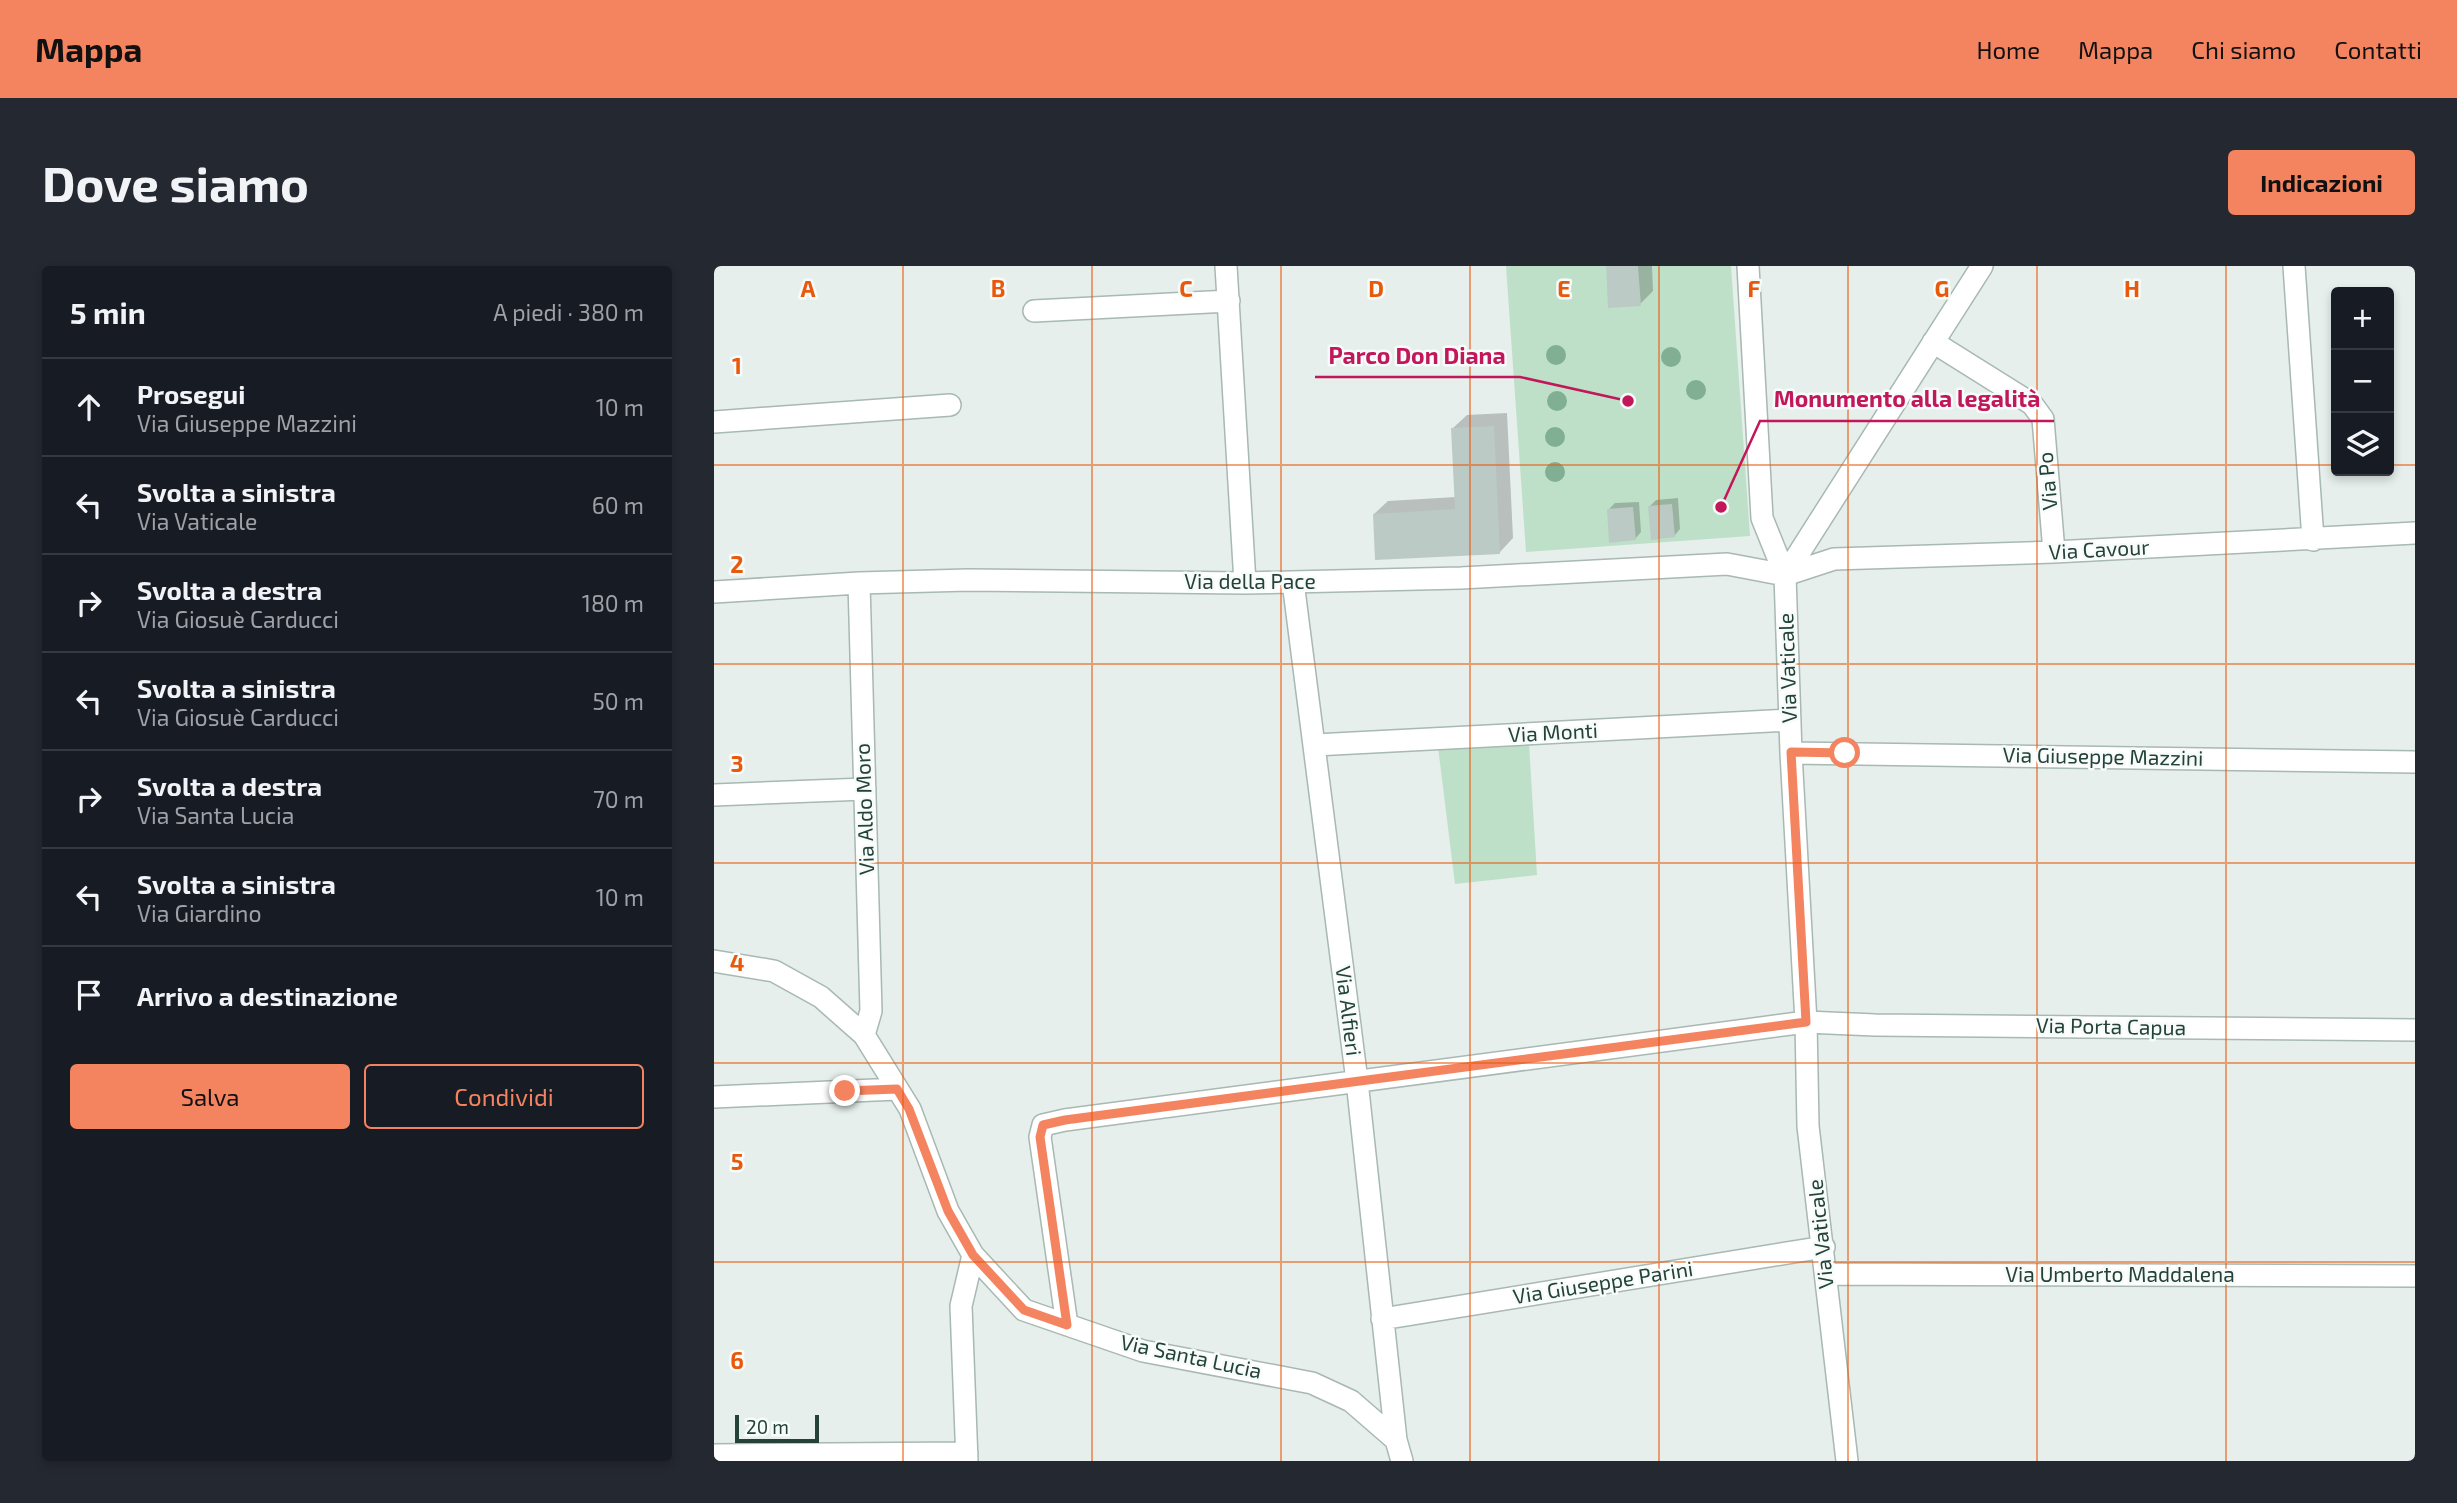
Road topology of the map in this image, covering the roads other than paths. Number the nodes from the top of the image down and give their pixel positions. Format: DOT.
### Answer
graph roads {
  1 [pos="1226,266"];
  2 [pos="1748,266"];
  3 [pos="1982,266"];
  4 [pos="2294,266"];
  5 [pos="1228,301"];
  6 [pos="1034,310"];
  7 [pos="1933,342"];
  8 [pos="950,405"];
  9 [pos="714,422"];
  10 [pos="2415,533"];
  11 [pos="2313,540"];
  12 [pos="2054,552"];
  13 [pos="1785,575"];
  14 [pos="1293,582"];
  15 [pos="859,583"];
  16 [pos="1245,583"];
  17 [pos="714,592"];
  18 [pos="1790,720"];
  19 [pos="1315,745"];
  20 [pos="1791,752"];
  21 [pos="2415,762"];
  22 [pos="865,789"];
  23 [pos="714,795"];
  24 [pos="714,961"];
  25 [pos="1806,1022"];
  26 [pos="2415,1030"];
  27 [pos="864,1035"];
  28 [pos="1357,1080"];
  29 [pos="897,1089"];
  30 [pos="714,1097"];
  31 [pos="1824,1247"];
  32 [pos="973,1255"];
  33 [pos="1826,1274"];
  34 [pos="2415,1276"];
  35 [pos="1382,1319"];
  36 [pos="1067,1325"];
  37 [pos="1396,1440"];
  38 [pos="714,1455"];
  39 [pos="967,1457"];
  40 [pos="1402,1461"];
  41 [pos="1847,1461"];
  1 -- 5 [label="street"];
  2 -- 13 [label="street"];
  3 -- 7 [label="street"];
  4 -- 11 [label="street"];
  5 -- 6 [label="street"];
  5 -- 16 [label="street"];
  7 -- 12 [label="street, Via Po"];
  7 -- 13 [label="street"];
  8 -- 9 [label="street"];
  10 -- 11 [label="street, Via Cavour"];
  11 -- 12 [label="street, Via Cavour"];
  12 -- 13 [label="street, Via Cavour"];
  13 -- 14 [label="street, Via della Pace"];
  13 -- 18 [label="street, Via Vaticale"];
  14 -- 16 [label="street, Via della Pace"];
  14 -- 19 [label="street, Via Alfieri"];
  15 -- 16 [label="street, Via della Pace"];
  15 -- 17 [label="street, Via della Pace"];
  15 -- 22 [label="street, Via Aldo Moro"];
  18 -- 19 [label="street, Via Monti"];
  18 -- 20 [label="street, Via Vaticale"];
  19 -- 28 [label="street, Via Alfieri"];
  20 -- 21 [label="street, Via Giuseppe Mazzini"];
  20 -- 25 [label="street, Via Vaticale"];
  22 -- 23 [label="street"];
  22 -- 27 [label="street, Via Aldo Moro"];
  24 -- 27 [label="street, Via Santa Lucia"];
  25 -- 26 [label="street, Via Porta Capua"];
  25 -- 28 [label="street, Via Porta Capua"];
  25 -- 31 [label="street, Via Vaticale"];
  27 -- 29 [label="street, Via Santa Lucia"];
  28 -- 35 [label="street, Via Alfieri"];
  28 -- 36 [label="street, Via Porta Capua"];
  29 -- 30 [label="street"];
  29 -- 32 [label="street, Via Santa Lucia"];
  31 -- 33 [label="street, Via Vaticale"];
  31 -- 35 [label="street, Via Giuseppe Parini"];
  32 -- 36 [label="street, Via Santa Lucia"];
  32 -- 39 [label="street"];
  33 -- 34 [label="street, Via Umberto Maddalena"];
  33 -- 41 [label="street, Via Vaticale"];
  35 -- 37 [label="street, Via Alfieri"];
  36 -- 37 [label="street, Via Santa Lucia"];
  37 -- 40 [label="street"];
  38 -- 39 [label="street"];
}
